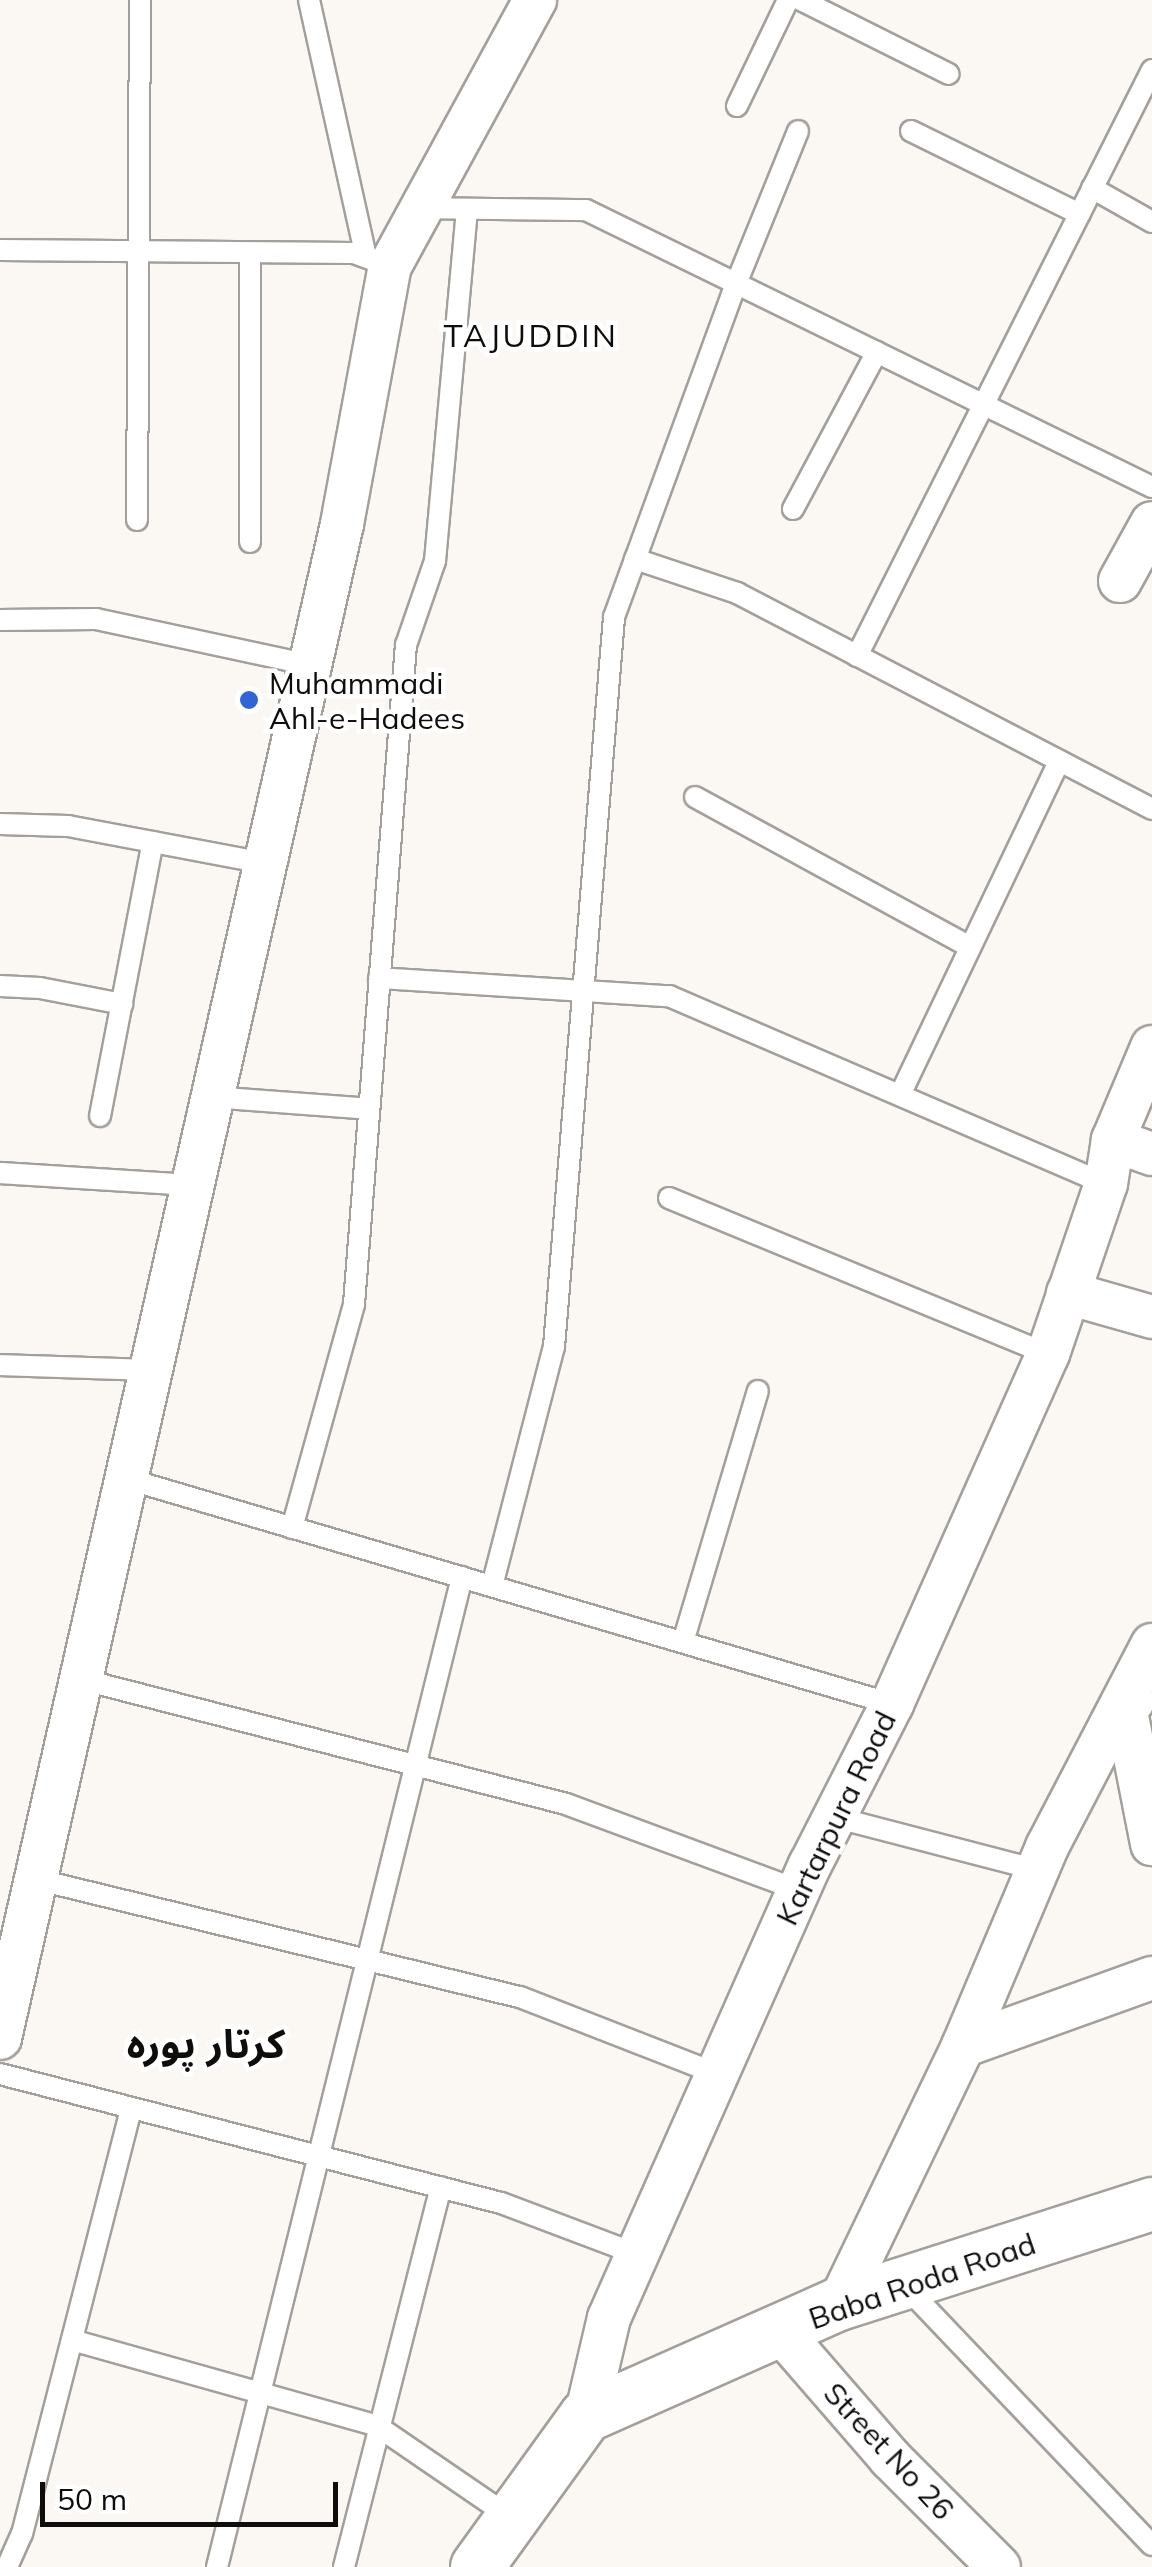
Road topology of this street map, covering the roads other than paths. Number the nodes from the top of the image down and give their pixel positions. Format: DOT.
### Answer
graph roads {
  1 [pos="140,0"];
  2 [pos="309,0"];
  3 [pos="536,0"];
  4 [pos="788,0"];
  5 [pos="801,0"];
  6 [pos="1152,70"];
  7 [pos="949,74"];
  8 [pos="737,106"];
  9 [pos="798,131"];
  10 [pos="911,131"];
  11 [pos="1092,188"];
  12 [pos="422,208"];
  13 [pos="467,209"];
  14 [pos="1080,214"];
  15 [pos="1152,222"];
  16 [pos="0,250"];
  17 [pos="138,251"];
  18 [pos="250,253"];
  19 [pos="378,262"];
  20 [pos="736,284"];
  21 [pos="877,352"];
  22 [pos="984,404"];
  23 [pos="1152,487"];
  24 [pos="793,509"];
  25 [pos="137,520"];
  26 [pos="1152,523"];
  27 [pos="250,542"];
  28 [pos="635,559"];
  29 [pos="1120,580"];
  30 [pos="0,620"];
  31 [pos="857,656"];
  32 [pos="310,665"];
  33 [pos="1059,761"];
  34 [pos="695,797"];
  35 [pos="1152,809"];
  36 [pos="0,824"];
  37 [pos="153,842"];
  38 [pos="264,863"];
  39 [pos="970,947"];
  40 [pos="379,978"];
  41 [pos="0,986"];
  42 [pos="583,990"];
  43 [pos="122,1004"];
  44 [pos="1152,1046"];
  45 [pos="900,1095"];
  46 [pos="211,1097"];
  47 [pos="369,1108"];
  48 [pos="100,1116"];
  49 [pos="1132,1146"];
  50 [pos="0,1173"];
  51 [pos="1106,1184"];
  52 [pos="190,1185"];
  53 [pos="670,1198"];
  54 [pos="1068,1293"];
  55 [pos="1152,1317"];
  56 [pos="1048,1354"];
  57 [pos="0,1365"];
  58 [pos="148,1370"];
  59 [pos="758,1391"];
  60 [pos="124,1478"];
  61 [pos="292,1528"];
  62 [pos="462,1577"];
  63 [pos="492,1586"];
  64 [pos="683,1642"];
  65 [pos="1152,1645"];
  66 [pos="80,1679"];
  67 [pos="1138,1700"];
  68 [pos="892,1704"];
  69 [pos="416,1765"];
  70 [pos="834,1817"];
  71 [pos="1152,1844"];
  72 [pos="1037,1870"];
  73 [pos="35,1879"];
  74 [pos="798,1890"];
  75 [pos="368,1960"];
  76 [pos="1152,1978"];
  77 [pos="3,2014"];
  78 [pos="963,2046"];
  79 [pos="0,2074"];
  80 [pos="718,2074"];
  81 [pos="131,2108"];
  82 [pos="319,2156"];
  83 [pos="442,2188"];
  84 [pos="1152,2204"];
  85 [pos="638,2254"];
  86 [pos="903,2284"];
  87 [pos="839,2304"];
  88 [pos="782,2332"];
  89 [pos="72,2340"];
  90 [pos="260,2392"];
  91 [pos="586,2416"];
  92 [pos="378,2426"];
  93 [pos="512,2518"];
  94 [pos="1152,2545"];
  95 [pos="7,2567"];
  96 [pos="217,2567"];
  97 [pos="344,2567"];
  98 [pos="477,2567"];
  99 [pos="999,2567"];
  1 -- 17 [label="lane"];
  2 -- 19 [label="lane"];
  3 -- 12 [label="street"];
  4 -- 8 [label="lane"];
  5 -- 7 [label="lane"];
  6 -- 11 [label="lane"];
  9 -- 20 [label="lane"];
  10 -- 14 [label="lane"];
  11 -- 14 [label="lane"];
  11 -- 15 [label="lane"];
  12 -- 13 [label="lane"];
  12 -- 19 [label="street"];
  13 -- 20 [label="lane"];
  13 -- 40 [label="lane"];
  14 -- 22 [label="lane"];
  16 -- 17 [label="lane"];
  17 -- 18 [label="lane"];
  17 -- 25 [label="lane"];
  18 -- 19 [label="lane"];
  18 -- 27 [label="lane"];
  19 -- 32 [label="street"];
  20 -- 21 [label="lane"];
  20 -- 28 [label="lane"];
  21 -- 22 [label="lane"];
  21 -- 24 [label="lane"];
  22 -- 23 [label="lane"];
  22 -- 31 [label="lane"];
  26 -- 29 [label="street"];
  28 -- 31 [label="lane"];
  28 -- 42 [label="lane"];
  30 -- 32 [label="lane"];
  31 -- 33 [label="lane"];
  32 -- 38 [label="street"];
  33 -- 35 [label="lane"];
  33 -- 39 [label="lane"];
  34 -- 39 [label="lane"];
  36 -- 37 [label="lane"];
  37 -- 38 [label="lane"];
  37 -- 43 [label="lane"];
  38 -- 46 [label="street"];
  39 -- 45 [label="lane"];
  40 -- 42 [label="lane"];
  40 -- 47 [label="lane"];
  41 -- 43 [label="lane"];
  42 -- 45 [label="lane"];
  42 -- 63 [label="lane"];
  43 -- 48 [label="lane"];
  44 -- 49 [label="street, Kartarpura Road"];
  45 -- 51 [label="lane"];
  46 -- 47 [label="lane"];
  46 -- 52 [label="street"];
  47 -- 61 [label="lane"];
  49 -- 51 [label="street, Kartarpura Road"];
  50 -- 52 [label="lane"];
  51 -- 54 [label="street, Kartarpura Road"];
  52 -- 58 [label="street"];
  53 -- 56 [label="lane"];
  54 -- 55 [label="street"];
  54 -- 56 [label="street, Kartarpura Road"];
  56 -- 68 [label="street, Kartarpura Road"];
  57 -- 58 [label="lane"];
  58 -- 60 [label="street"];
  59 -- 64 [label="lane"];
  60 -- 61 [label="lane"];
  60 -- 66 [label="street"];
  61 -- 62 [label="lane"];
  62 -- 63 [label="lane"];
  62 -- 69 [label="lane"];
  63 -- 64 [label="lane"];
  64 -- 68 [label="lane"];
  65 -- 67 [label="street"];
  66 -- 69 [label="lane"];
  66 -- 73 [label="street"];
  67 -- 71 [label="street"];
  67 -- 72 [label="street"];
  68 -- 70 [label="street, Kartarpura Road"];
  69 -- 74 [label="lane"];
  69 -- 75 [label="lane"];
  70 -- 72 [label="lane"];
  70 -- 74 [label="street, Kartarpura Road"];
  72 -- 78 [label="street"];
  73 -- 75 [label="lane"];
  73 -- 77 [label="street"];
  74 -- 80 [label="street, Kartarpura Road"];
  75 -- 80 [label="lane"];
  75 -- 82 [label="lane"];
  76 -- 78 [label="street"];
  78 -- 87 [label="street"];
  79 -- 81 [label="lane"];
  80 -- 85 [label="street, Kartarpura Road"];
  81 -- 82 [label="lane"];
  81 -- 89 [label="lane"];
  82 -- 83 [label="lane"];
  82 -- 90 [label="lane"];
  83 -- 85 [label="lane"];
  83 -- 92 [label="lane"];
  84 -- 86 [label="street, Baba Roda Road"];
  85 -- 91 [label="street, Kartarpura Road"];
  86 -- 87 [label="street, Baba Roda Road"];
  86 -- 94 [label="lane"];
  87 -- 88 [label="street, Baba Roda Road"];
  88 -- 91 [label="street, Baba Roda Road"];
  88 -- 99 [label="street, Street No 26"];
  89 -- 90 [label="lane"];
  89 -- 95 [label="lane"];
  90 -- 92 [label="lane"];
  90 -- 96 [label="lane"];
  91 -- 93 [label="street, Kartarpura Road"];
  92 -- 93 [label="lane"];
  92 -- 97 [label="lane"];
  93 -- 98 [label="street, Kartarpura Road"];
}
